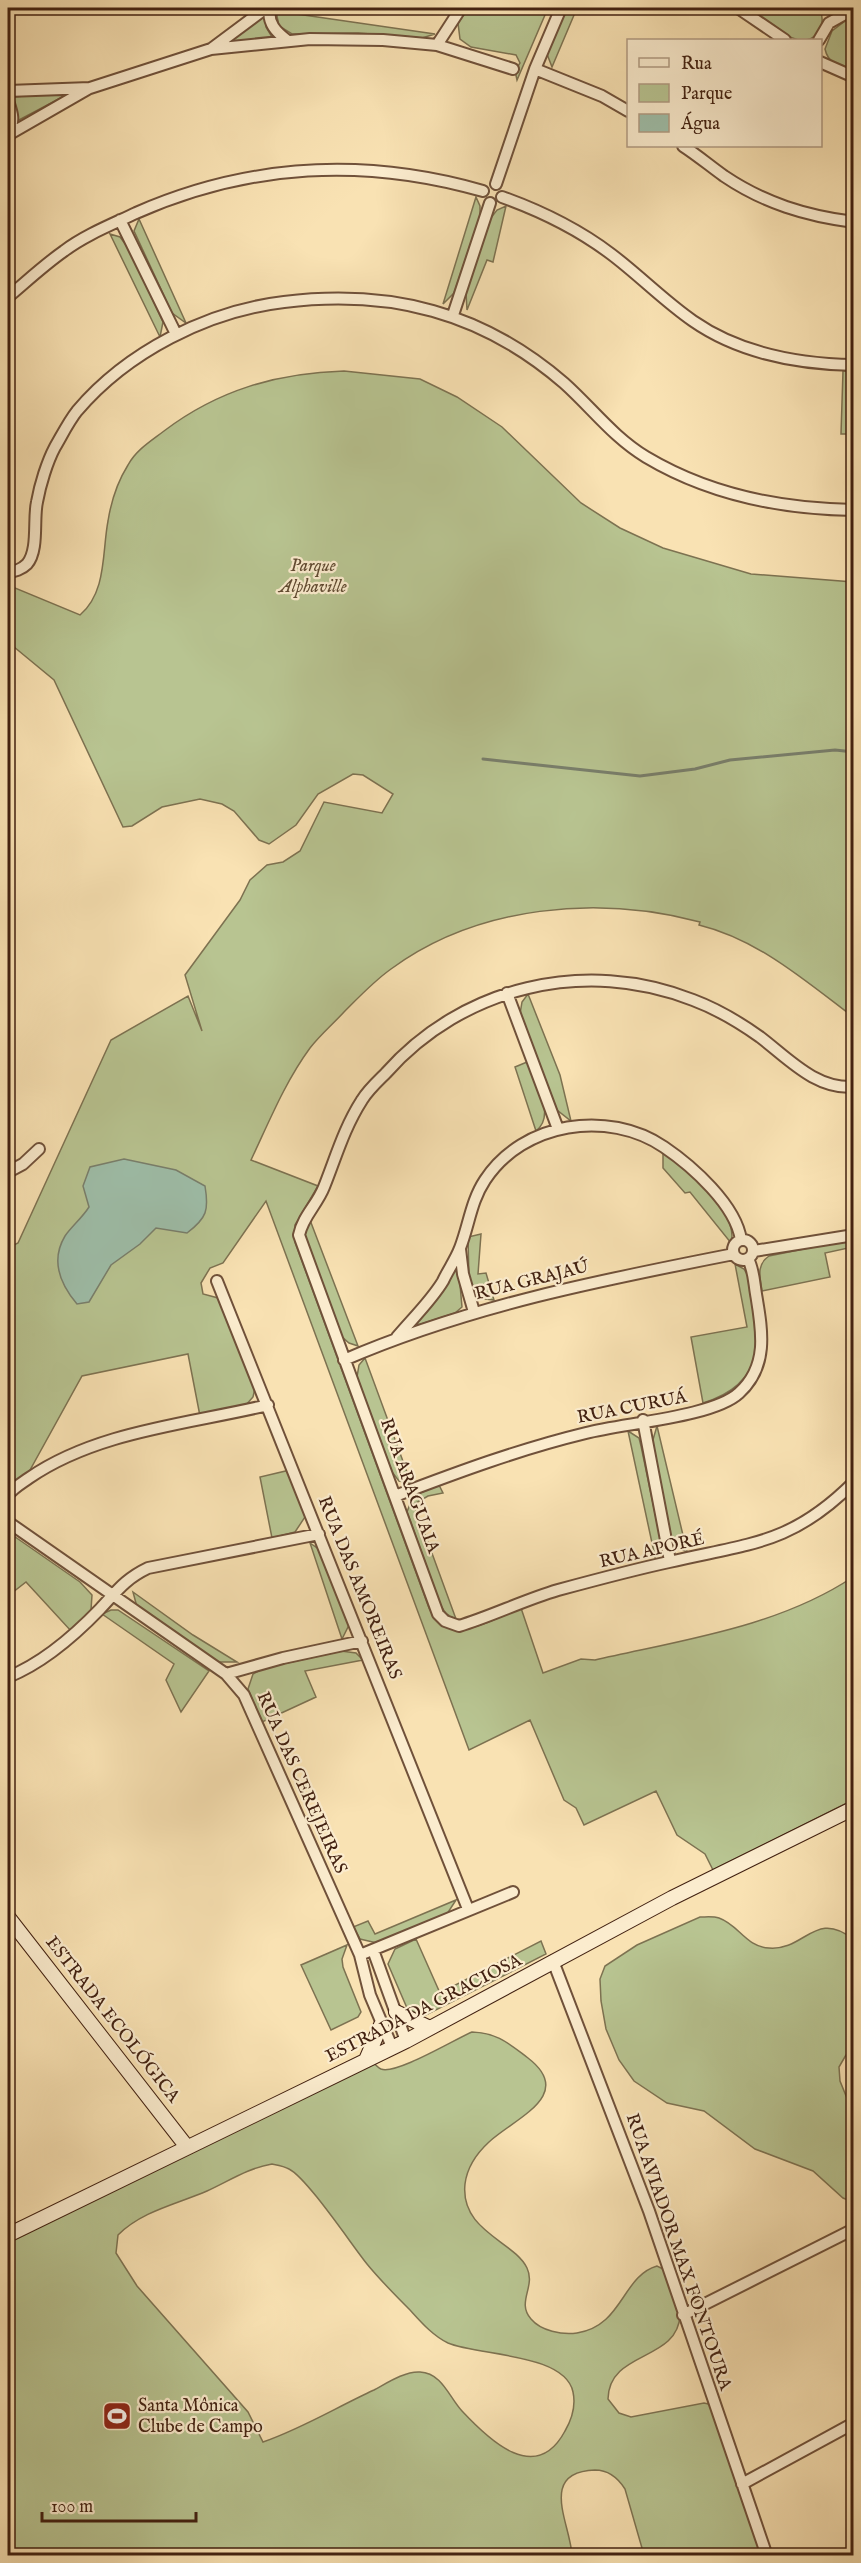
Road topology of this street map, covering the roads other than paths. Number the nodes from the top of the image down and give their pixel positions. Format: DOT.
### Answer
graph roads {
  1 [pos="266,8"];
  2 [pos="270,8"];
  3 [pos="461,8"];
  4 [pos="561,8"];
  5 [pos="738,8"];
  6 [pos="854,9"];
  7 [pos="836,12"];
  8 [pos="784,39"];
  9 [pos="820,39"];
  10 [pos="288,41"];
  11 [pos="437,45"];
  12 [pos="211,48"];
  13 [pos="822,63"];
  14 [pos="513,69"];
  15 [pos="535,69"];
  16 [pos="854,77"];
  17 [pos="90,88"];
  18 [pos="8,91"];
  19 [pos="8,101"];
  20 [pos="627,110"];
  21 [pos="8,132"];
  22 [pos="684,147"];
  23 [pos="496,184"];
  24 [pos="483,191"];
  25 [pos="502,197"];
  26 [pos="490,203"];
  27 [pos="120,220"];
  28 [pos="854,222"];
  29 [pos="8,297"];
  30 [pos="453,315"];
  31 [pos="176,334"];
  32 [pos="854,365"];
  33 [pos="854,510"];
  34 [pos="8,572"];
  35 [pos="507,993"];
  36 [pos="854,1087"];
  37 [pos="558,1129"];
  38 [pos="39,1149"];
  39 [pos="8,1172"];
  40 [pos="854,1235"];
  41 [pos="741,1240"];
  42 [pos="460,1249"];
  43 [pos="734,1254"];
  44 [pos="751,1255"];
  45 [pos="217,1281"];
  46 [pos="474,1312"];
  47 [pos="397,1337"];
  48 [pos="344,1360"];
  49 [pos="268,1405"];
  50 [pos="643,1420"];
  51 [pos="854,1482"];
  52 [pos="8,1495"];
  53 [pos="395,1496"];
  54 [pos="8,1522"];
  55 [pos="319,1534"];
  56 [pos="670,1562"];
  57 [pos="110,1595"];
  58 [pos="446,1622"];
  59 [pos="362,1641"];
  60 [pos="226,1674"];
  61 [pos="8,1677"];
  62 [pos="854,1808"];
  63 [pos="513,1892"];
  64 [pos="468,1909"];
  65 [pos="8,1917"];
  66 [pos="373,1950"];
  67 [pos="360,1955"];
  68 [pos="553,1961"];
  69 [pos="396,2012"];
  70 [pos="381,2025"];
  71 [pos="430,2028"];
  72 [pos="406,2041"];
  73 [pos="392,2047"];
  74 [pos="366,2061"];
  75 [pos="187,2147"];
  76 [pos="854,2229"];
  77 [pos="8,2235"];
  78 [pos="683,2315"];
  79 [pos="854,2423"];
  80 [pos="742,2484"];
  81 [pos="767,2556"];
  1 -- 12 [label="street"];
  2 -- 10 [label="street"];
  3 -- 11 [label="street"];
  4 -- 15 [label="street"];
  5 -- 8 [label="street"];
  6 -- 7 [label="street"];
  7 -- 9 [label="street"];
  10 -- 11 [label="street"];
  10 -- 12 [label="street"];
  11 -- 14 [label="street"];
  12 -- 17 [label="street"];
  13 -- 16 [label="street"];
  15 -- 20 [label="street"];
  15 -- 23 [label="street"];
  17 -- 18 [label="street"];
  17 -- 21 [label="street"];
  19 -- 21 [label="street"];
  22 -- 28 [label="street"];
  23 -- 24 [label="street"];
  23 -- 25 [label="street"];
  24 -- 26 [label="street"];
  24 -- 27 [label="street"];
  25 -- 26 [label="street"];
  25 -- 32 [label="street"];
  26 -- 30 [label="street"];
  27 -- 29 [label="street"];
  27 -- 31 [label="street"];
  30 -- 31 [label="street"];
  30 -- 33 [label="street"];
  31 -- 34 [label="street"];
  35 -- 36 [label="street, RUA ARAGUAIA"];
  35 -- 37 [label="street"];
  35 -- 48 [label="street, RUA ARAGUAIA"];
  37 -- 41 [label="street"];
  37 -- 42 [label="street"];
  38 -- 39 [label="street"];
  40 -- 44 [label="street"];
  41 -- 43 [label="street"];
  41 -- 44 [label="street"];
  42 -- 46 [label="street"];
  42 -- 47 [label="street"];
  43 -- 44 [label="street"];
  43 -- 46 [label="street, RUA GRAJAÚ"];
  44 -- 50 [label="street, RUA CURUÁ"];
  45 -- 49 [label="street, RUA DAS AMOREIRAS"];
  46 -- 47 [label="street, RUA GRAJAÚ"];
  47 -- 48 [label="street, RUA GRAJAÚ"];
  48 -- 53 [label="street, RUA ARAGUAIA"];
  49 -- 52 [label="street"];
  49 -- 55 [label="street, RUA DAS AMOREIRAS"];
  50 -- 53 [label="street, RUA CURUÁ"];
  50 -- 56 [label="street"];
  51 -- 56 [label="street, RUA APORÉ"];
  53 -- 58 [label="street, RUA ARAGUAIA"];
  54 -- 57 [label="street, RUA DAS CEREJEIRAS"];
  55 -- 57 [label="street"];
  55 -- 59 [label="street, RUA DAS AMOREIRAS"];
  56 -- 58 [label="street, RUA APORÉ"];
  57 -- 60 [label="street, RUA DAS CEREJEIRAS"];
  57 -- 61 [label="street"];
  59 -- 60 [label="street"];
  59 -- 64 [label="street, RUA DAS AMOREIRAS"];
  60 -- 67 [label="street, RUA DAS CEREJEIRAS"];
  62 -- 68 [label="main road, ESTRADA DA GRACIOSA"];
  63 -- 64 [label="street"];
  64 -- 66 [label="street"];
  65 -- 75 [label="main road, ESTRADA ECOLÓGICA"];
  66 -- 67 [label="street"];
  66 -- 69 [label="street"];
  67 -- 70 [label="street, RUA DAS CEREJEIRAS"];
  68 -- 71 [label="main road, ESTRADA DA GRACIOSA"];
  68 -- 78 [label="street, RUA AVIADOR MAX FONTOURA"];
  69 -- 71 [label="main road"];
  69 -- 72 [label="street"];
  70 -- 73 [label="street, RUA DAS CEREJEIRAS"];
  70 -- 74 [label="main road"];
  71 -- 72 [label="main road, ESTRADA DA GRACIOSA"];
  72 -- 73 [label="main road, ESTRADA DA GRACIOSA"];
  73 -- 74 [label="main road, ESTRADA DA GRACIOSA"];
  74 -- 75 [label="main road, ESTRADA DA GRACIOSA"];
  75 -- 77 [label="main road, ESTRADA DA GRACIOSA"];
  76 -- 78 [label="street"];
  78 -- 80 [label="street, RUA AVIADOR MAX FONTOURA"];
  79 -- 80 [label="street"];
  80 -- 81 [label="street, RUA AVIADOR MAX FONTOURA"];
}
